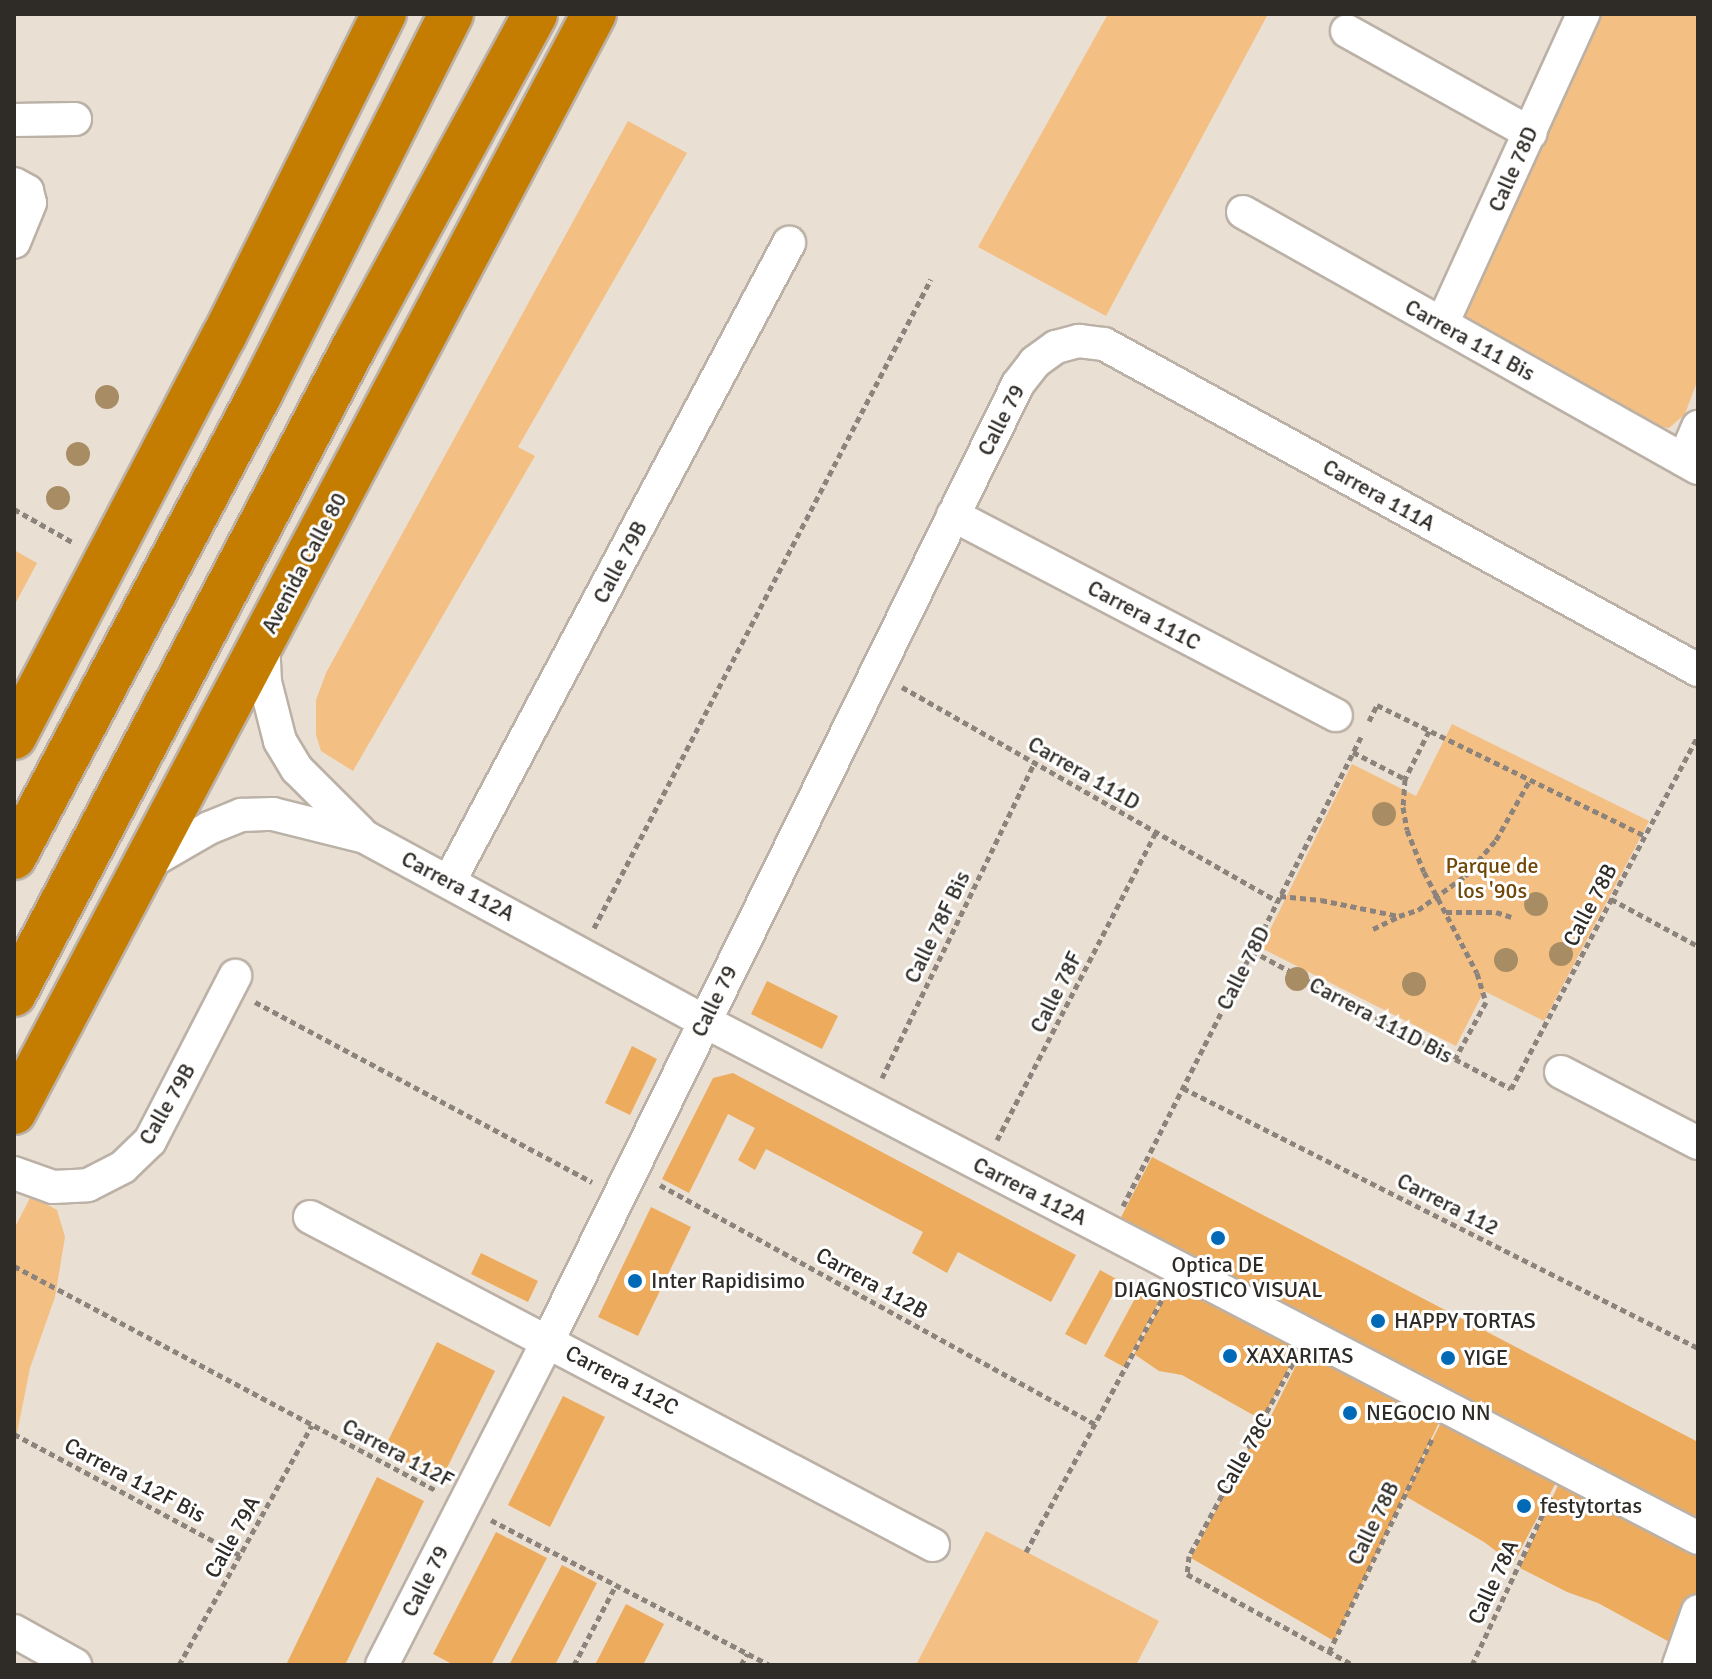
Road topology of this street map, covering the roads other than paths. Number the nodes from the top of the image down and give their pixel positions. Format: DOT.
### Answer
graph roads {
  1 [pos="384,14"];
  2 [pos="451,14"];
  3 [pos="535,14"];
  4 [pos="594,14"];
  5 [pos="1583,14"];
  6 [pos="1347,31"];
  7 [pos="75,119"];
  8 [pos="14,120"];
  9 [pos="1530,133"];
  10 [pos="14,184"];
  11 [pos="1243,212"];
  12 [pos="14,242"];
  13 [pos="789,243"];
  14 [pos="1442,324"];
  15 [pos="1056,347"];
  16 [pos="1695,444"];
  17 [pos="953,515"];
  18 [pos="263,640"];
  19 [pos="1698,670"];
  20 [pos="1336,715"];
  21 [pos="14,737"];
  22 [pos="365,837"];
  23 [pos="14,857"];
  24 [pos="143,867"];
  25 [pos="450,880"];
  26 [pos="233,982"];
  27 [pos="14,994"];
  28 [pos="704,1021"];
  29 [pos="1561,1072"];
  30 [pos="14,1112"];
  31 [pos="1698,1143"];
  32 [pos="14,1173"];
  33 [pos="310,1217"];
  34 [pos="548,1341"];
  35 [pos="1698,1538"];
  36 [pos="933,1545"];
  37 [pos="1698,1611"];
  38 [pos="14,1631"];
  39 [pos="75,1665"];
  40 [pos="382,1665"];
  41 [pos="1679,1665"];
  1 -- 21 [label="highway"];
  2 -- 23 [label="highway"];
  3 -- 27 [label="highway"];
  4 -- 18 [label="highway, Avenida Calle 80"];
  5 -- 9 [label="street, Calle 78D"];
  6 -- 9 [label="street"];
  7 -- 8 [label="street"];
  9 -- 14 [label="street, Calle 78D"];
  10 -- 12 [label="street"];
  11 -- 14 [label="street, Carrera 111 Bis"];
  13 -- 25 [label="street, Calle 79B"];
  14 -- 16 [label="street, Carrera 111 Bis"];
  15 -- 17 [label="street, Calle 79"];
  15 -- 19 [label="street, Carrera 111A"];
  17 -- 20 [label="street, Carrera 111C"];
  17 -- 28 [label="street, Calle 79"];
  18 -- 22 [label="street, Carrera 112A"];
  18 -- 24 [label="highway, Avenida Calle 80"];
  22 -- 24 [label="street, Carrera 112A"];
  22 -- 25 [label="street, Carrera 112A"];
  24 -- 30 [label="highway, Avenida Calle 80"];
  25 -- 28 [label="street, Carrera 112A"];
  26 -- 32 [label="street, Calle 79B"];
  28 -- 34 [label="street, Calle 79"];
  28 -- 35 [label="street, Carrera 112A"];
  29 -- 31 [label="street"];
  33 -- 34 [label="street, Carrera 112C"];
  34 -- 36 [label="street, Carrera 112C"];
  34 -- 40 [label="street, Calle 79"];
  37 -- 41 [label="street"];
  38 -- 39 [label="street"];
}
